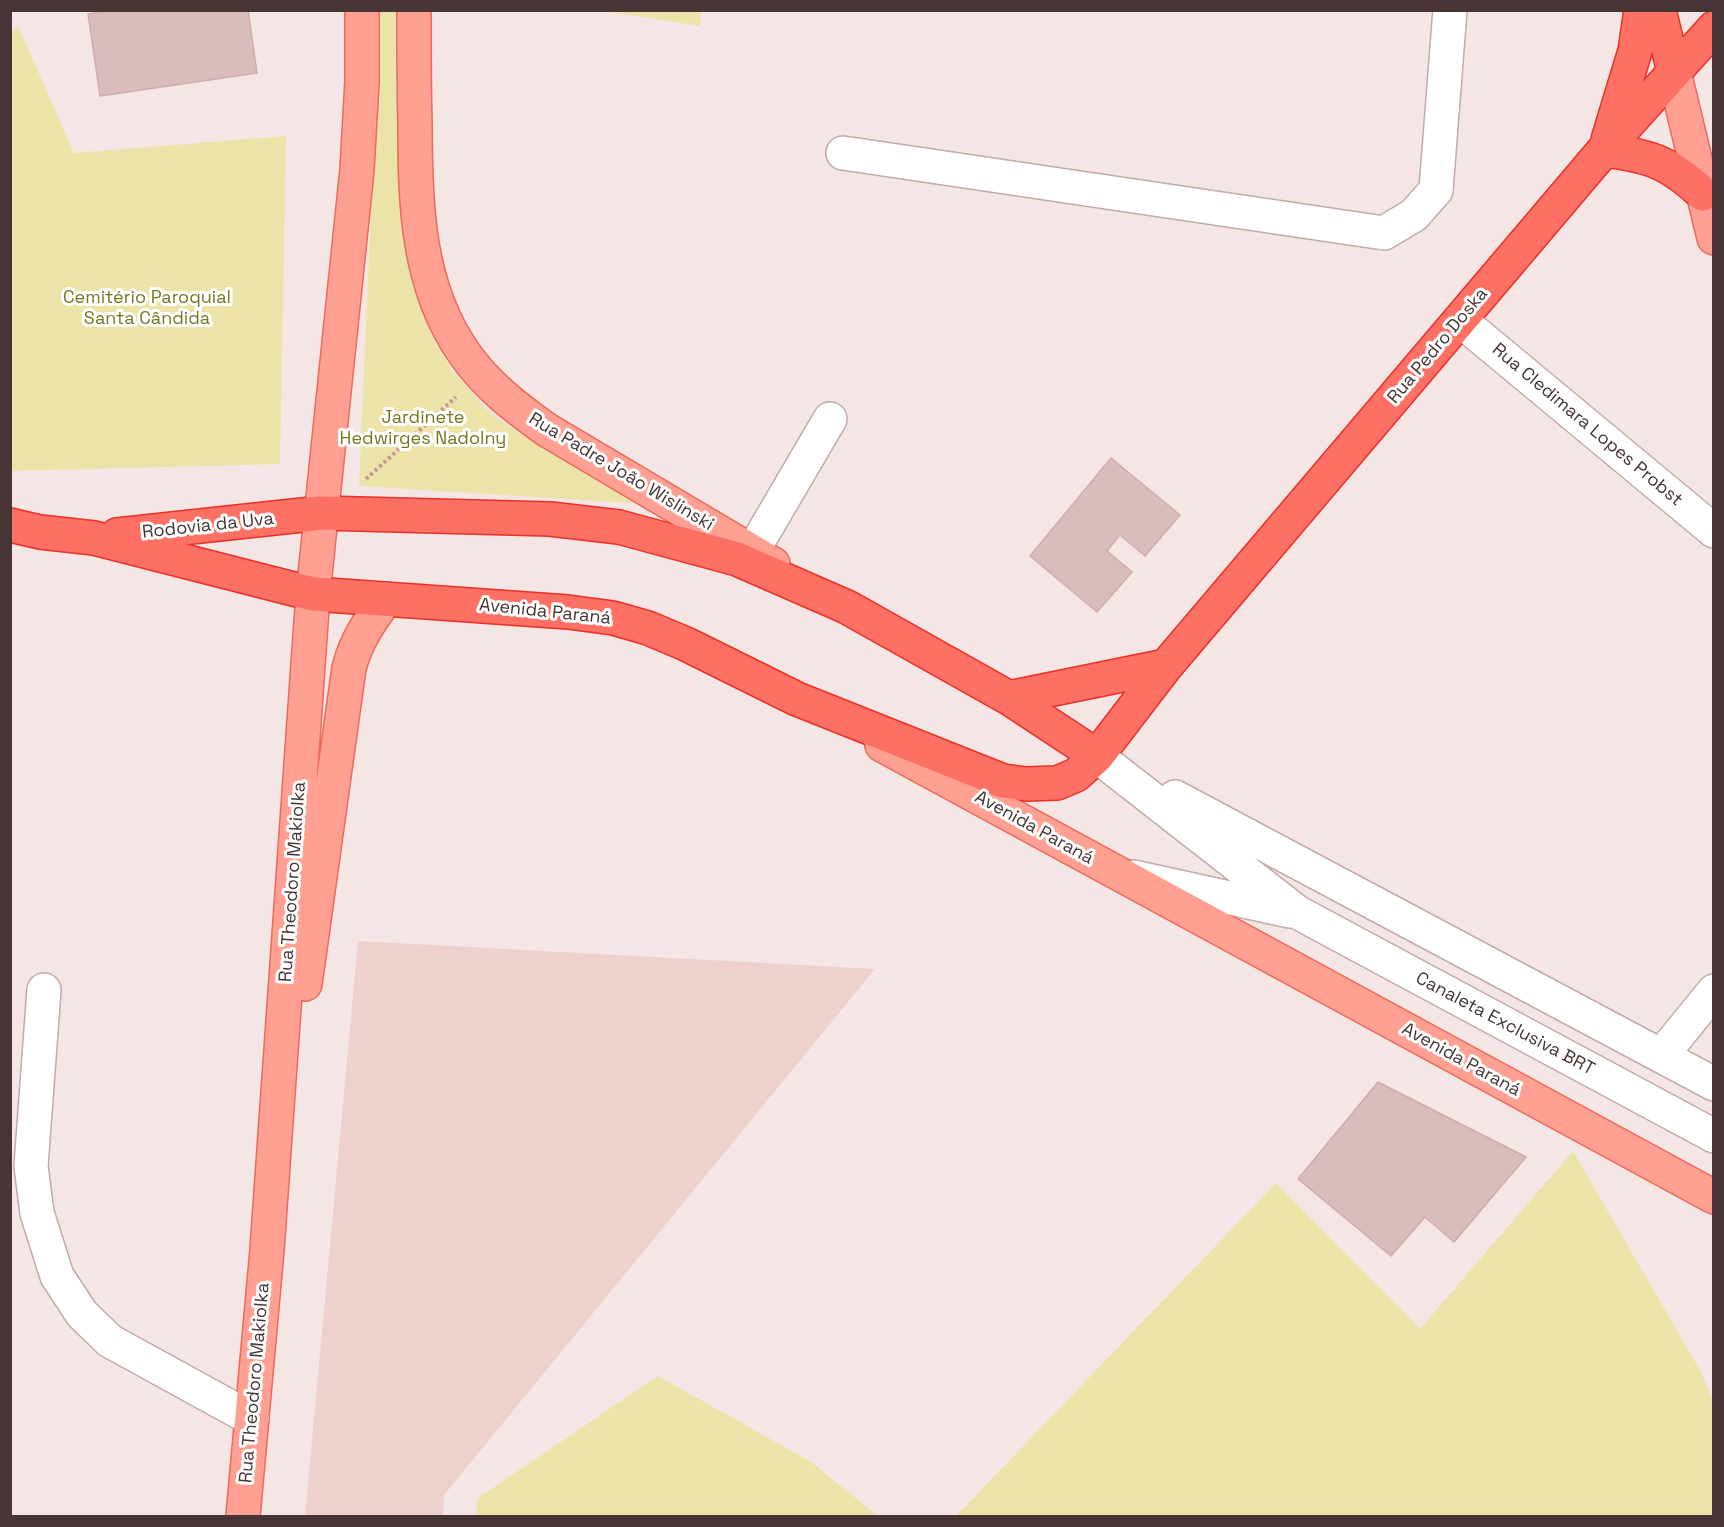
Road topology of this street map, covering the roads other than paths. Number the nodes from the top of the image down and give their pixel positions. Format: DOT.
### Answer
graph roads {
  1 [pos="363,10"];
  2 [pos="414,10"];
  3 [pos="1450,10"];
  4 [pos="1641,10"];
  5 [pos="1659,10"];
  6 [pos="1713,28"];
  7 [pos="1674,72"];
  8 [pos="1604,150"];
  9 [pos="843,153"];
  10 [pos="1703,194"];
  11 [pos="1713,235"];
  12 [pos="1460,320"];
  13 [pos="830,419"];
  14 [pos="321,513"];
  15 [pos="10,525"];
  16 [pos="1713,531"];
  17 [pos="94,538"];
  18 [pos="752,552"];
  19 [pos="313,594"];
  20 [pos="386,599"];
  21 [pos="847,607"];
  22 [pos="1166,666"];
  23 [pos="1009,698"];
  24 [pos="797,699"];
  25 [pos="1036,716"];
  26 [pos="1097,756"];
  27 [pos="1046,784"];
  28 [pos="1120,874"];
  29 [pos="1297,912"];
  30 [pos="44,990"];
  31 [pos="1713,991"];
  32 [pos="1661,1056"];
  33 [pos="1713,1084"];
  34 [pos="1713,1136"];
  35 [pos="1713,1197"];
  36 [pos="267,1250"];
  37 [pos="252,1419"];
  38 [pos="243,1516"];
  1 -- 14 [label="main road"];
  2 -- 18 [label="main road, Rua Padre João Wislinski"];
  3 -- 9 [label="street"];
  4 -- 8 [label="highway"];
  5 -- 7 [label="highway"];
  6 -- 7 [label="highway, Rua Pedro Doska"];
  7 -- 8 [label="highway, Rua Pedro Doska"];
  7 -- 10 [label="main road"];
  8 -- 10 [label="highway"];
  8 -- 12 [label="highway, Rua Pedro Doska"];
  10 -- 11 [label="main road"];
  12 -- 16 [label="street, Rua Cledimara Lopes Probst"];
  12 -- 22 [label="highway, Rua Pedro Doska"];
  13 -- 18 [label="street"];
  14 -- 17 [label="highway, Rodovia da Uva"];
  14 -- 19 [label="main road, Rua Theodoro Makiolka"];
  14 -- 21 [label="highway"];
  15 -- 17 [label="highway, Rodovia da Uva"];
  17 -- 19 [label="highway, Rodovia da Uva"];
  18 -- 21 [label="main road, Rua Padre João Wislinski"];
  19 -- 20 [label="highway, Avenida Paraná"];
  19 -- 36 [label="main road, Rua Theodoro Makiolka"];
  20 -- 24 [label="highway, Avenida Paraná"];
  20 -- 36 [label="main road, Rua Theodoro Makiolka"];
  21 -- 23 [label="highway"];
  22 -- 23 [label="highway"];
  22 -- 26 [label="highway, Rua Pedro Doska"];
  23 -- 25 [label="highway"];
  24 -- 27 [label="highway"];
  24 -- 28 [label="main road, Avenida Paraná"];
  25 -- 26 [label="highway"];
  25 -- 27 [label="highway"];
  26 -- 27 [label="highway, Rua Pedro Doska"];
  26 -- 29 [label="street, Canaleta Exclusiva BRT"];
  26 -- 32 [label="street"];
  28 -- 29 [label="street, Canaleta Exclusiva BRT"];
  28 -- 35 [label="main road, Avenida Paraná"];
  29 -- 34 [label="street, Canaleta Exclusiva BRT"];
  30 -- 37 [label="street"];
  31 -- 32 [label="street"];
  32 -- 33 [label="street"];
  36 -- 37 [label="main road, Rua Theodoro Makiolka"];
  37 -- 38 [label="main road, Rua Theodoro Makiolka"];
}
